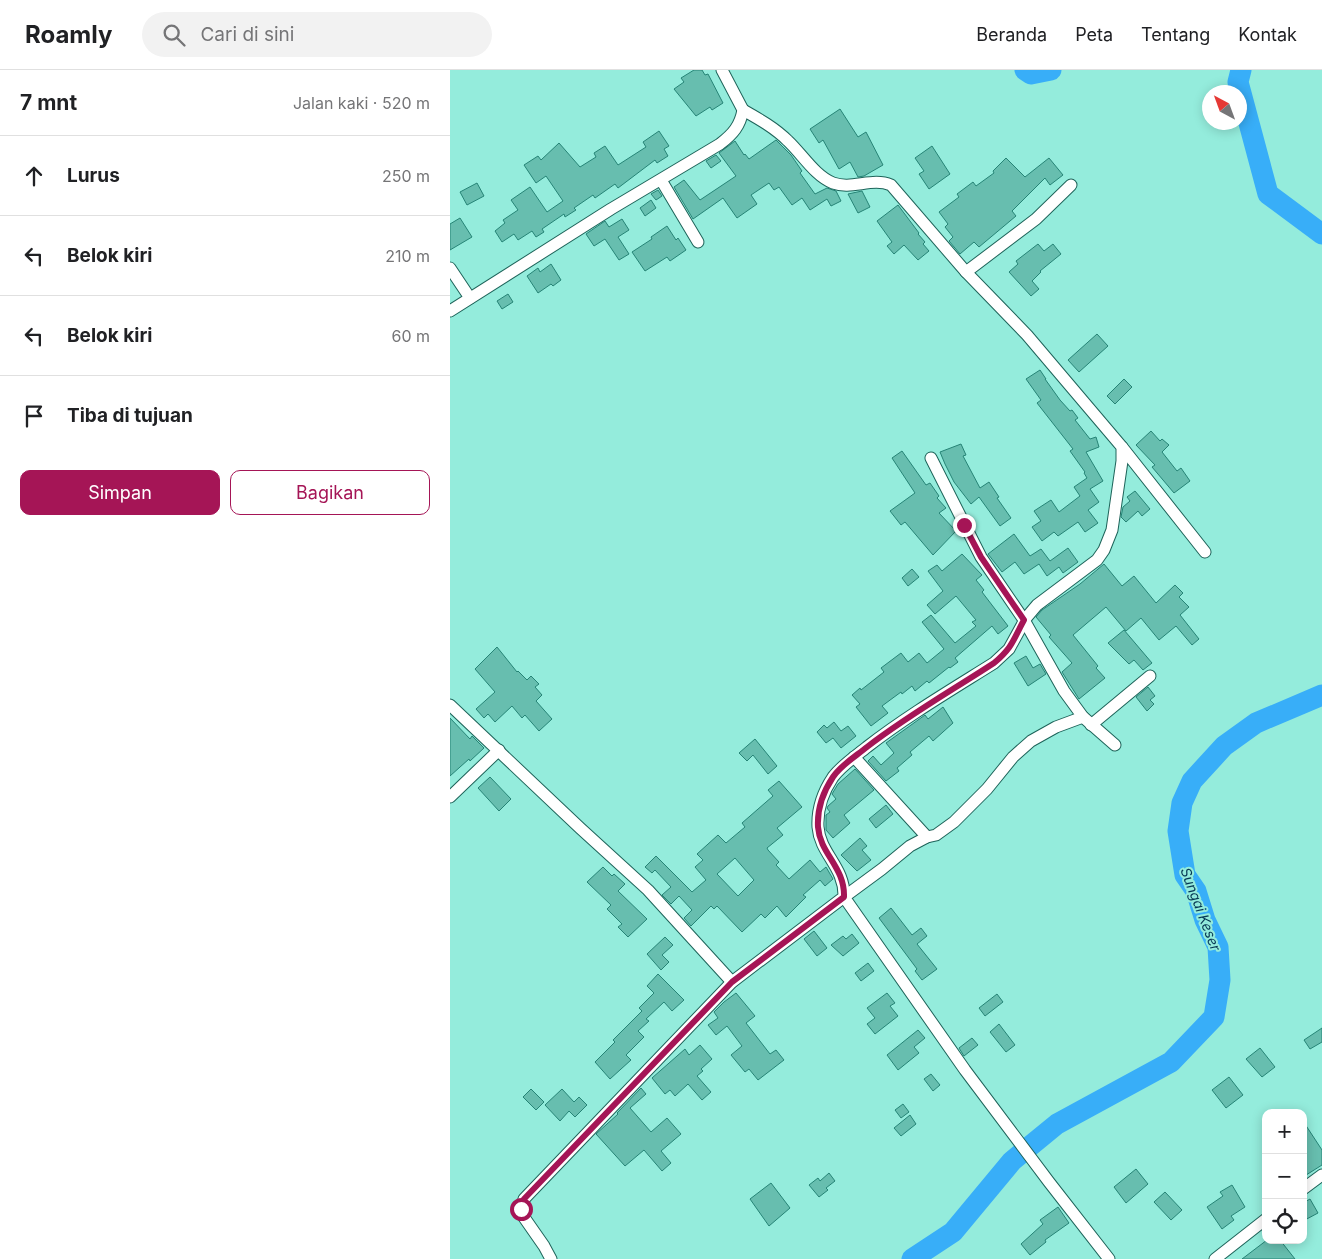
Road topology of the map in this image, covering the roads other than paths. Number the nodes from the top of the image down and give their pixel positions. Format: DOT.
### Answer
graph roads {
  1 [pos="722,70"];
  2 [pos="743,110"];
  3 [pos="661,180"];
  4 [pos="1070,184"];
  5 [pos="698,242"];
  6 [pos="450,268"];
  7 [pos="966,272"];
  8 [pos="470,298"];
  9 [pos="450,311"];
  10 [pos="1122,447"];
  11 [pos="931,458"];
  12 [pos="1205,552"];
  13 [pos="1024,620"];
  14 [pos="1150,676"];
  15 [pos="450,705"];
  16 [pos="1087,721"];
  17 [pos="1115,745"];
  18 [pos="499,750"];
  19 [pos="854,757"];
  20 [pos="450,797"];
  21 [pos="927,837"];
  22 [pos="844,897"];
  23 [pos="732,982"];
  24 [pos="1322,1175"];
  25 [pos="1307,1186"];
  26 [pos="1262,1222"];
  27 [pos="551,1259"];
  28 [pos="1109,1259"];
  29 [pos="1215,1259"];
  1 -- 2 [label="street"];
  2 -- 3 [label="street"];
  2 -- 7 [label="street"];
  3 -- 5 [label="street"];
  3 -- 8 [label="street"];
  4 -- 7 [label="street"];
  6 -- 8 [label="street"];
  7 -- 10 [label="street"];
  8 -- 9 [label="street"];
  10 -- 12 [label="street"];
  10 -- 13 [label="street"];
  11 -- 13 [label="street"];
  13 -- 16 [label="street"];
  13 -- 19 [label="street"];
  14 -- 16 [label="street"];
  15 -- 18 [label="street"];
  16 -- 17 [label="street"];
  16 -- 21 [label="street"];
  18 -- 20 [label="street"];
  18 -- 23 [label="street"];
  19 -- 21 [label="street"];
  19 -- 22 [label="street"];
  21 -- 22 [label="street"];
  22 -- 23 [label="street"];
  22 -- 28 [label="street"];
  23 -- 27 [label="street"];
  24 -- 25 [label="street"];
  26 -- 29 [label="street"];
}
